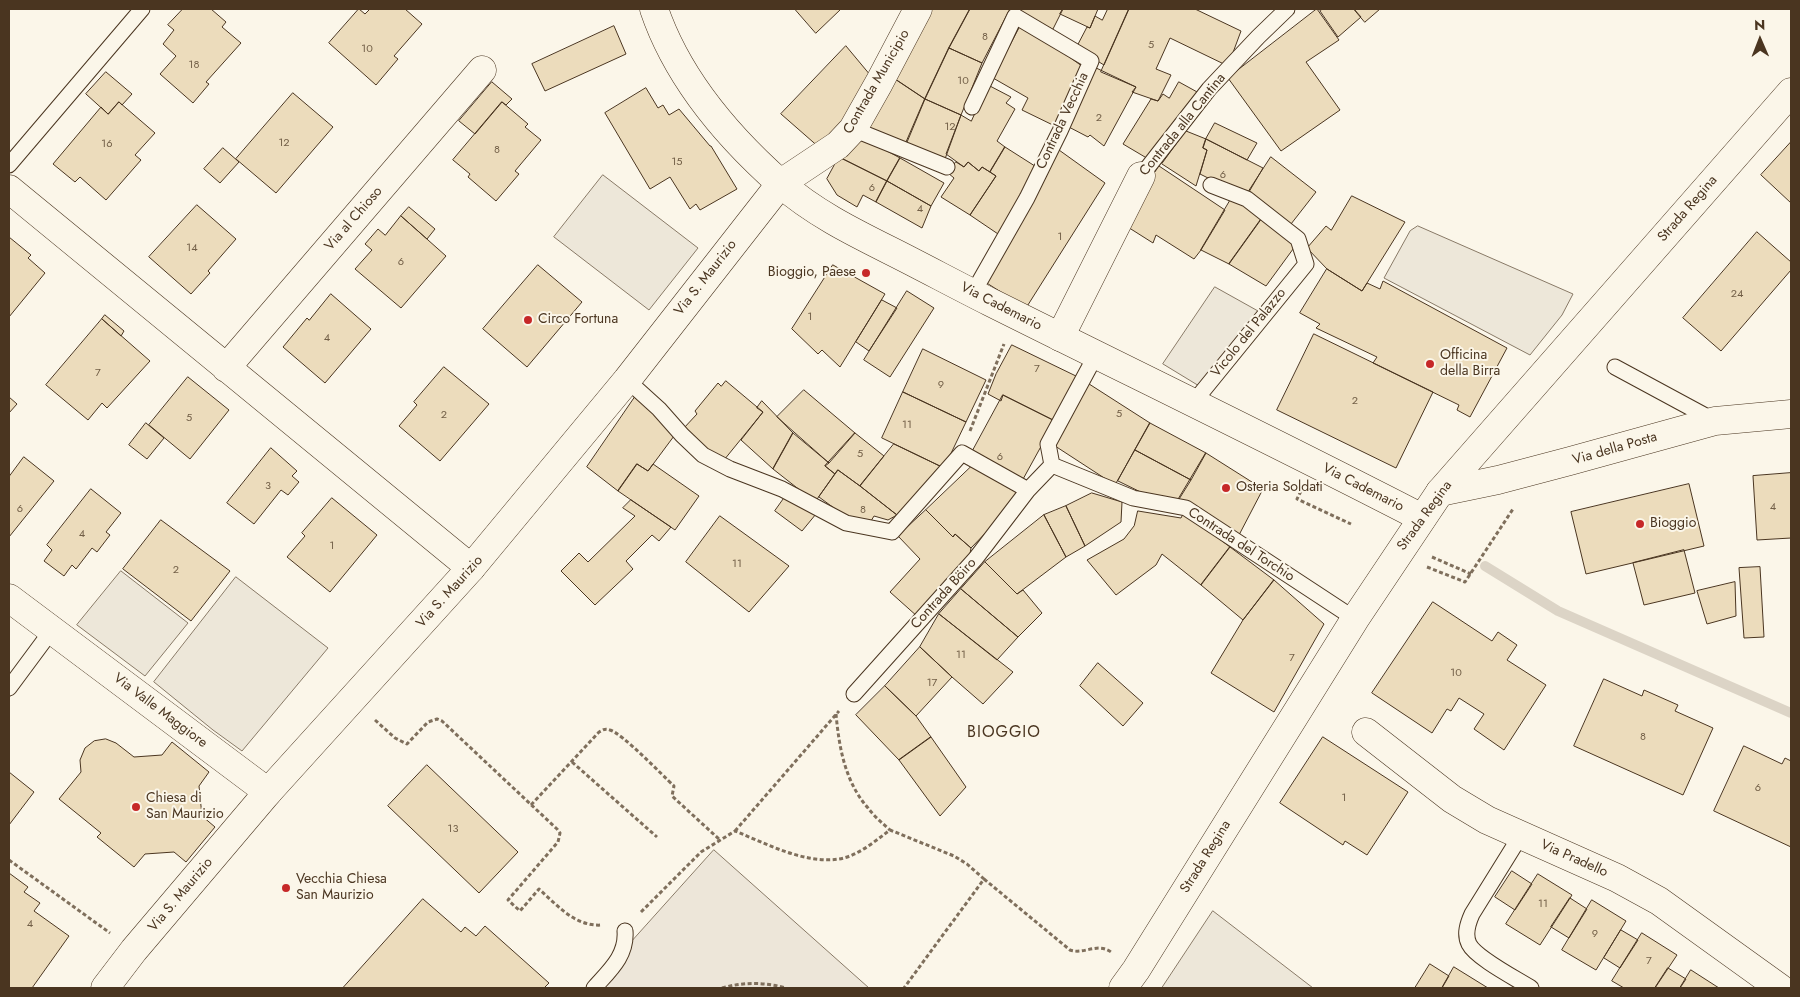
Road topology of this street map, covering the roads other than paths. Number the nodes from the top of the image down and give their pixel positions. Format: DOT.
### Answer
graph roads {
  1 [pos="142,9"];
  2 [pos="654,9"];
  3 [pos="918,9"];
  4 [pos="1286,9"];
  5 [pos="482,70"];
  6 [pos="1791,92"];
  7 [pos="972,107"];
  8 [pos="853,129"];
  9 [pos="9,165"];
  10 [pos="947,167"];
  11 [pos="1141,176"];
  12 [pos="781,184"];
  13 [pos="1211,185"];
  14 [pos="9,189"];
  15 [pos="973,293"];
  16 [pos="1060,337"];
  17 [pos="1096,355"];
  18 [pos="1615,367"];
  19 [pos="226,368"];
  20 [pos="627,380"];
  21 [pos="1194,403"];
  22 [pos="1791,414"];
  23 [pos="1715,421"];
  24 [pos="1052,465"];
  25 [pos="1028,490"];
  26 [pos="1440,492"];
  27 [pos="1422,518"];
  28 [pos="471,568"];
  29 [pos="9,598"];
  30 [pos="1355,619"];
  31 [pos="52,630"];
  32 [pos="9,688"];
  33 [pos="854,694"];
  34 [pos="1366,732"];
  35 [pos="268,792"];
  36 [pos="1521,836"];
  37 [pos="626,931"];
  38 [pos="1129,979"];
  39 [pos="105,988"];
  40 [pos="594,988"];
  41 [pos="1531,988"];
  42 [pos="1780,988"];
  1 -- 9 [label="lane"];
  2 -- 12 [label="street, Via Cademario"];
  3 -- 8 [label="street, Contrada Municipio"];
  4 -- 11 [label="lane, Contrada alla Cantina"];
  5 -- 19 [label="street, Via al Chioso"];
  6 -- 26 [label="street, Strada Regina"];
  7 -- 15 [label="lane, Contrada Vecchia"];
  8 -- 10 [label="lane"];
  8 -- 12 [label="street, Contrada Municipio"];
  11 -- 16 [label="street, Contrada alla Cantina"];
  12 -- 15 [label="street, Via Cademario"];
  12 -- 20 [label="street, Via S. Maurizio"];
  13 -- 21 [label="lane, Vicolo del Palazzo"];
  14 -- 19 [label="street"];
  15 -- 16 [label="street, Via Cademario"];
  16 -- 17 [label="street, Via Cademario"];
  17 -- 21 [label="street, Via Cademario"];
  17 -- 24 [label="lane"];
  18 -- 23 [label="lane"];
  19 -- 28 [label="street"];
  20 -- 25 [label="lane"];
  20 -- 28 [label="street, Via S. Maurizio"];
  21 -- 27 [label="street, Via Cademario"];
  22 -- 23 [label="street, Via della Posta"];
  23 -- 26 [label="street, Via della Posta"];
  24 -- 25 [label="lane"];
  24 -- 30 [label="lane, Contrada del Torchio"];
  25 -- 33 [label="lane, Contrada Böiro"];
  26 -- 27 [label="street, Strada Regina"];
  27 -- 30 [label="street, Strada Regina"];
  28 -- 35 [label="street, Via S. Maurizio"];
  29 -- 31 [label="street, Via Valle Maggiore"];
  30 -- 38 [label="street, Strada Regina"];
  31 -- 32 [label="lane"];
  31 -- 35 [label="street, Via Valle Maggiore"];
  34 -- 36 [label="street, Via Pradello"];
  35 -- 39 [label="street, Via S. Maurizio"];
  36 -- 41 [label="lane"];
  36 -- 42 [label="street, Via Pradello"];
  37 -- 40 [label="lane"];
}
